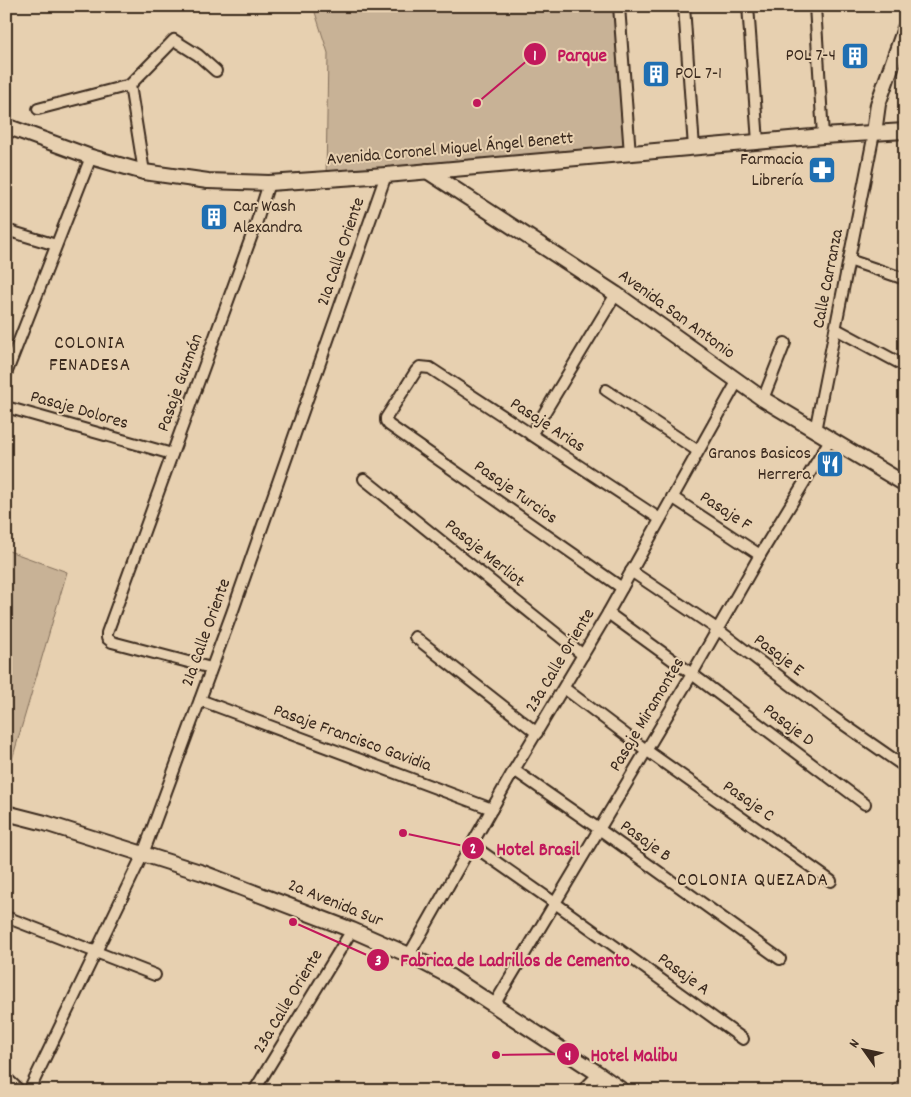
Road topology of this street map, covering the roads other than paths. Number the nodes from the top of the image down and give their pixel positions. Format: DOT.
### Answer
graph roads {
  1 [pos="619,6"];
  2 [pos="684,6"];
  3 [pos="748,6"];
  4 [pos="815,6"];
  5 [pos="905,28"];
  6 [pos="902,45"];
  7 [pos="216,71"];
  8 [pos="130,85"];
  9 [pos="38,109"];
  10 [pos="6,126"];
  11 [pos="905,131"];
  12 [pos="874,133"];
  13 [pos="823,136"];
  14 [pos="758,142"];
  15 [pos="694,148"];
  16 [pos="630,154"];
  17 [pos="91,157"];
  18 [pos="428,171"];
  19 [pos="144,172"];
  20 [pos="386,175"];
  21 [pos="269,182"];
  22 [pos="6,230"];
  23 [pos="56,245"];
  24 [pos="849,260"];
  25 [pos="905,279"];
  26 [pos="616,294"];
  27 [pos="836,329"];
  28 [pos="785,343"];
  29 [pos="905,366"];
  30 [pos="416,371"];
  31 [pos="6,374"];
  32 [pos="737,382"];
  33 [pos="606,390"];
  34 [pos="763,399"];
  35 [pos="6,407"];
  36 [pos="815,431"];
  37 [pos="530,435"];
  38 [pos="830,440"];
  39 [pos="698,451"];
  40 [pos="172,454"];
  41 [pos="364,479"];
  42 [pos="905,484"];
  43 [pos="672,497"];
  44 [pos="660,519"];
  45 [pos="760,555"];
  46 [pos="631,571"];
  47 [pos="622,588"];
  48 [pos="608,613"];
  49 [pos="717,629"];
  50 [pos="415,637"];
  51 [pos="583,655"];
  52 [pos="211,668"];
  53 [pos="692,674"];
  54 [pos="564,688"];
  55 [pos="200,700"];
  56 [pos="537,733"];
  57 [pos="646,750"];
  58 [pos="905,767"];
  59 [pos="514,770"];
  60 [pos="865,804"];
  61 [pos="492,809"];
  62 [pos="6,813"];
  63 [pos="599,829"];
  64 [pos="472,845"];
  65 [pos="143,854"];
  66 [pos="831,881"];
  67 [pos="555,903"];
  68 [pos="6,916"];
  69 [pos="352,930"];
  70 [pos="96,952"];
  71 [pos="409,955"];
  72 [pos="780,959"];
  73 [pos="155,975"];
  74 [pos="494,1005"];
  75 [pos="743,1039"];
  76 [pos="599,1074"];
  77 [pos="6,1078"];
  78 [pos="20,1091"];
  79 [pos="29,1091"];
  80 [pos="254,1091"];
  81 [pos="582,1091"];
  82 [pos="623,1091"];
  1 -- 16 [label="street"];
  2 -- 15 [label="street"];
  3 -- 14 [label="street"];
  4 -- 13 [label="street"];
  5 -- 6 [label="street"];
  6 -- 12 [label="street"];
  7 -- 8 [label="street"];
  8 -- 9 [label="street"];
  8 -- 19 [label="street"];
  10 -- 17 [label="street, Avenida Coronel Miguel Ángel Benett"];
  11 -- 12 [label="street, Avenida Coronel Miguel Ángel Benett"];
  12 -- 13 [label="street, Avenida Coronel Miguel Ángel Benett"];
  12 -- 24 [label="street, Calle Carranza"];
  13 -- 14 [label="street, Avenida Coronel Miguel Ángel Benett"];
  14 -- 15 [label="street, Avenida Coronel Miguel Ángel Benett"];
  15 -- 16 [label="street, Avenida Coronel Miguel Ángel Benett"];
  16 -- 18 [label="street, Avenida Coronel Miguel Ángel Benett"];
  17 -- 19 [label="street, Avenida Coronel Miguel Ángel Benett"];
  17 -- 23 [label="street"];
  18 -- 20 [label="street, Avenida Coronel Miguel Ángel Benett"];
  18 -- 26 [label="street, Avenida San Antonio"];
  19 -- 21 [label="street, Avenida Coronel Miguel Ángel Benett"];
  20 -- 21 [label="street, Avenida Coronel Miguel Ángel Benett"];
  20 -- 52 [label="street, 21a Calle Oriente"];
  21 -- 40 [label="street, Pasaje Guzmán"];
  22 -- 23 [label="street"];
  23 -- 31 [label="street"];
  24 -- 25 [label="street"];
  24 -- 27 [label="street, Calle Carranza"];
  26 -- 32 [label="street, Avenida San Antonio"];
  26 -- 37 [label="street"];
  27 -- 29 [label="street"];
  27 -- 36 [label="street, Calle Carranza"];
  28 -- 34 [label="street"];
  30 -- 37 [label="street, Pasaje Arias"];
  30 -- 47 [label="street, Pasaje Turcios"];
  32 -- 34 [label="street, Avenida San Antonio"];
  32 -- 39 [label="street, 23a Calle Oriente"];
  33 -- 39 [label="street"];
  34 -- 36 [label="street, Avenida San Antonio"];
  35 -- 40 [label="street, Pasaje Dolores"];
  36 -- 38 [label="street, Avenida San Antonio"];
  37 -- 44 [label="street, Pasaje Arias"];
  38 -- 42 [label="street, Avenida San Antonio"];
  38 -- 45 [label="street, Pasaje Miramontes"];
  39 -- 43 [label="street, 23a Calle Oriente"];
  40 -- 52 [label="street, Pasaje Guzmán"];
  41 -- 51 [label="street, Pasaje Merliot"];
  43 -- 44 [label="street, 23a Calle Oriente"];
  43 -- 45 [label="street, Pasaje F"];
  44 -- 46 [label="street, 23a Calle Oriente"];
  45 -- 49 [label="street, Pasaje Miramontes"];
  46 -- 47 [label="street, 23a Calle Oriente"];
  46 -- 49 [label="street, Pasaje E"];
  47 -- 48 [label="street, 23a Calle Oriente"];
  48 -- 51 [label="street, 23a Calle Oriente"];
  48 -- 53 [label="street, Pasaje D"];
  49 -- 53 [label="street, Pasaje Miramontes"];
  49 -- 58 [label="street, Pasaje E"];
  50 -- 56 [label="street"];
  51 -- 54 [label="street, 23a Calle Oriente"];
  52 -- 55 [label="street, 21a Calle Oriente"];
  53 -- 57 [label="street, Pasaje Miramontes"];
  53 -- 60 [label="street, Pasaje D"];
  54 -- 56 [label="street, 23a Calle Oriente"];
  54 -- 57 [label="street, Pasaje C"];
  55 -- 61 [label="street, Pasaje Francisco Gavidia"];
  55 -- 65 [label="street, 21a Calle Oriente"];
  56 -- 59 [label="street, 23a Calle Oriente"];
  57 -- 63 [label="street, Pasaje Miramontes"];
  57 -- 66 [label="street, Pasaje C"];
  59 -- 61 [label="street, 23a Calle Oriente"];
  59 -- 63 [label="street, Pasaje B"];
  61 -- 64 [label="street, 23a Calle Oriente"];
  62 -- 65 [label="street, 2a Avenida Sur"];
  63 -- 67 [label="street, Pasaje Miramontes"];
  63 -- 72 [label="street, Pasaje B"];
  64 -- 67 [label="street, Pasaje A"];
  64 -- 71 [label="street, 23a Calle Oriente"];
  65 -- 69 [label="street, 2a Avenida Sur"];
  65 -- 70 [label="street, 21a Calle Oriente"];
  67 -- 74 [label="street, Pasaje Miramontes"];
  67 -- 75 [label="street, Pasaje A"];
  68 -- 70 [label="street"];
  69 -- 71 [label="street, 2a Avenida Sur"];
  69 -- 80 [label="street, 23a Calle Oriente"];
  70 -- 73 [label="street"];
  70 -- 79 [label="street, 21a Calle Oriente"];
  71 -- 74 [label="street, 2a Avenida Sur"];
  74 -- 76 [label="street, 2a Avenida Sur"];
  76 -- 81 [label="street"];
  76 -- 82 [label="street, 2a Avenida Sur"];
  77 -- 78 [label="street"];
}
